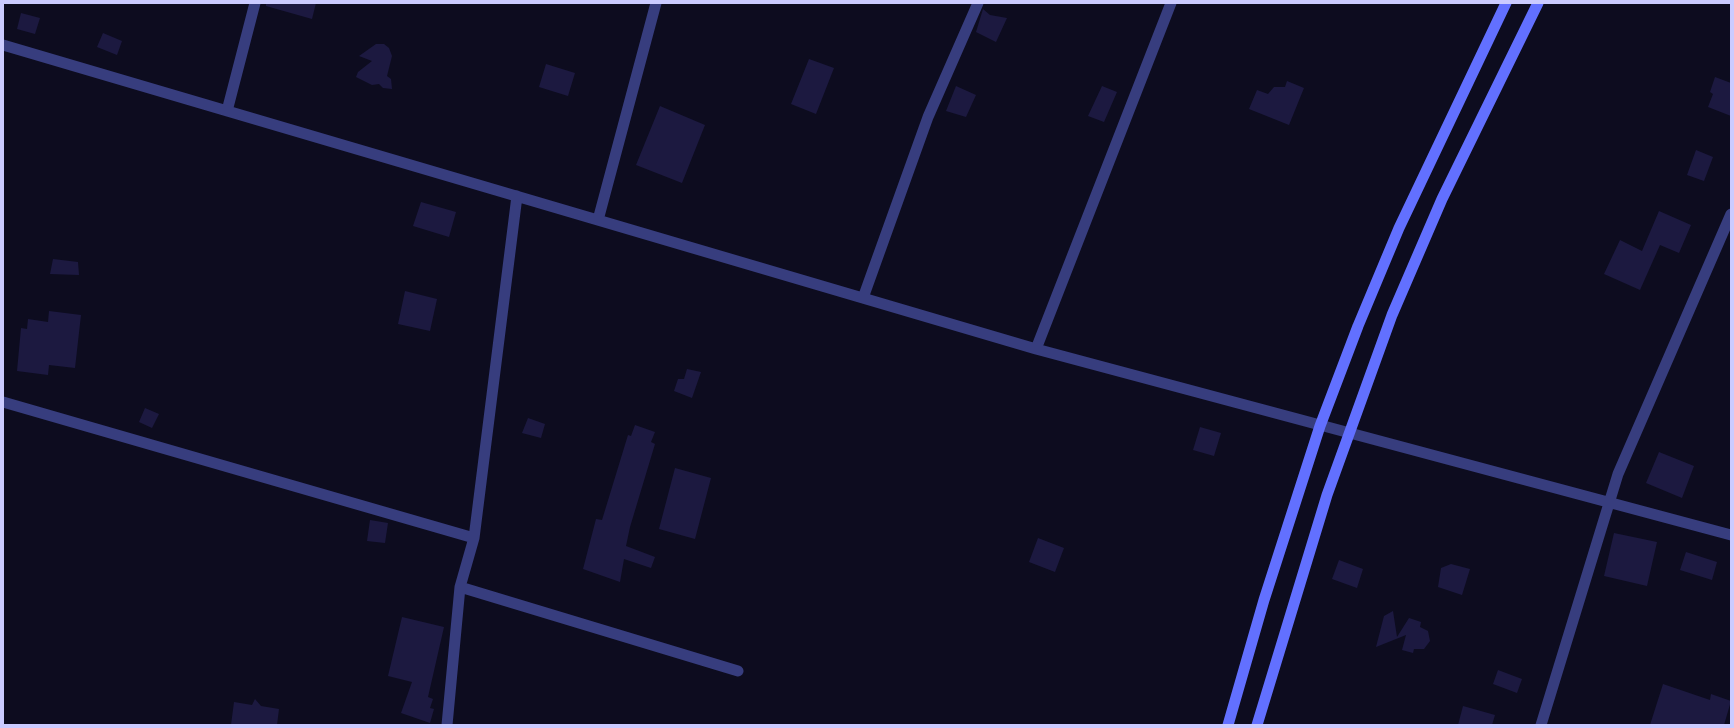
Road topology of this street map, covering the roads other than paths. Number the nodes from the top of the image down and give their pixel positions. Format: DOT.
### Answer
graph roads {
  1 [pos="255,3"];
  2 [pos="656,3"];
  3 [pos="978,3"];
  4 [pos="1171,3"];
  5 [pos="1506,3"];
  6 [pos="1538,3"];
  7 [pos="3,45"];
  8 [pos="227,111"];
  9 [pos="517,196"];
  10 [pos="1731,214"];
  11 [pos="598,220"];
  12 [pos="862,298"];
  13 [pos="1036,349"];
  14 [pos="3,402"];
  15 [pos="1320,426"];
  16 [pos="1348,433"];
  17 [pos="1610,502"];
  18 [pos="1731,535"];
  19 [pos="474,538"];
  20 [pos="460,587"];
  21 [pos="738,671"];
  22 [pos="447,725"];
  23 [pos="1228,725"];
  24 [pos="1257,725"];
  25 [pos="1541,725"];
  1 -- 8 [label="street"];
  2 -- 11 [label="street"];
  3 -- 12 [label="street"];
  4 -- 13 [label="street"];
  5 -- 15 [label="main road"];
  6 -- 16 [label="main road"];
  7 -- 8 [label="street"];
  8 -- 9 [label="street"];
  9 -- 11 [label="street"];
  9 -- 19 [label="street"];
  10 -- 17 [label="street"];
  11 -- 12 [label="street"];
  12 -- 13 [label="street"];
  13 -- 15 [label="street"];
  14 -- 19 [label="street"];
  15 -- 16 [label="street"];
  15 -- 23 [label="main road"];
  16 -- 17 [label="street"];
  16 -- 24 [label="main road"];
  17 -- 18 [label="street"];
  17 -- 25 [label="street"];
  19 -- 20 [label="street"];
  20 -- 21 [label="street"];
  20 -- 22 [label="street"];
}
